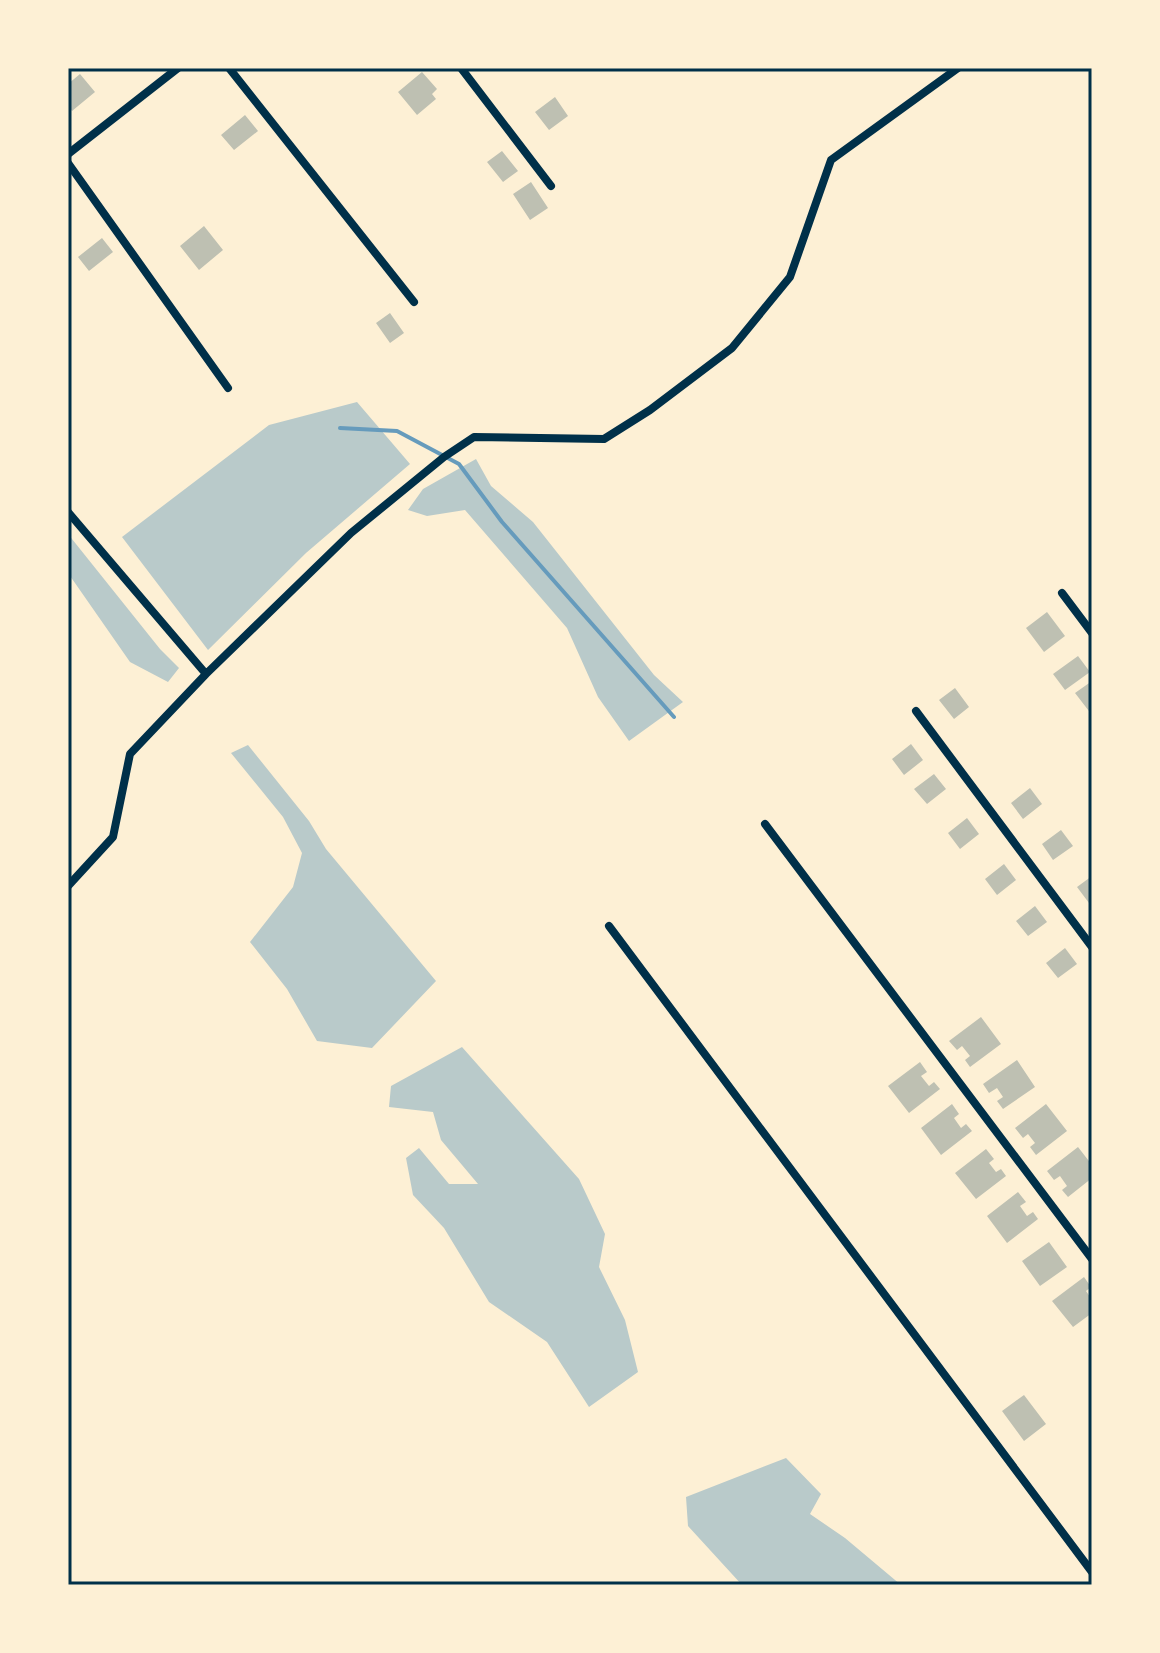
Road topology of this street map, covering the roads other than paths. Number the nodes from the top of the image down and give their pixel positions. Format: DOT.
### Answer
graph roads {
  1 [pos="178,68"];
  2 [pos="229,68"];
  3 [pos="461,68"];
  4 [pos="958,68"];
  5 [pos="68,154"];
  6 [pos="68,163"];
  7 [pos="551,186"];
  8 [pos="414,302"];
  9 [pos="228,388"];
  10 [pos="68,512"];
  11 [pos="1062,593"];
  12 [pos="1092,633"];
  13 [pos="206,674"];
  14 [pos="916,711"];
  15 [pos="765,824"];
  16 [pos="68,886"];
  17 [pos="609,926"];
  18 [pos="1092,947"];
  19 [pos="1092,1259"];
  20 [pos="1092,1572"];
  1 -- 5 [label="street"];
  2 -- 8 [label="street"];
  3 -- 7 [label="street"];
  4 -- 13 [label="street"];
  6 -- 9 [label="street"];
  10 -- 13 [label="street"];
  11 -- 12 [label="street"];
  13 -- 16 [label="street"];
  14 -- 18 [label="street"];
  15 -- 19 [label="street"];
  17 -- 20 [label="street"];
}
